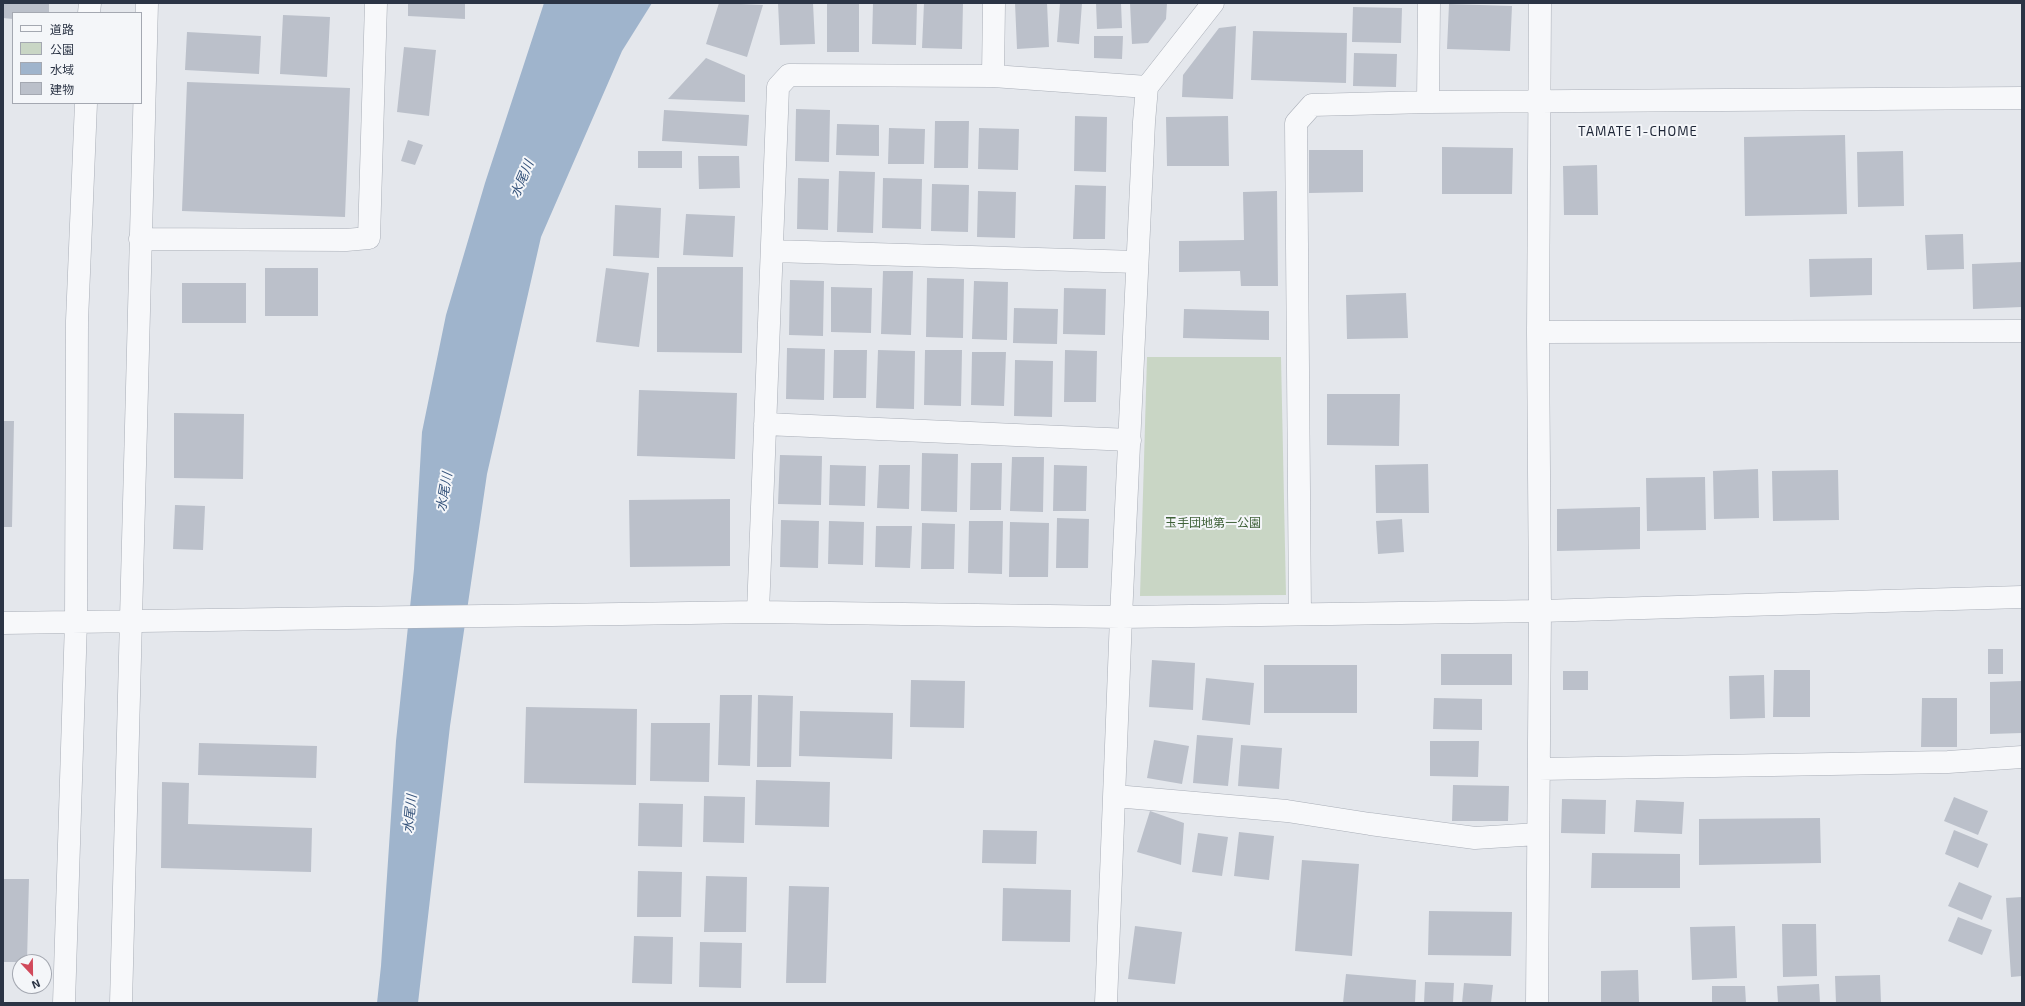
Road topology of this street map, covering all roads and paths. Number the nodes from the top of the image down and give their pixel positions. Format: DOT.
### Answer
graph roads {
  1 [pos="147,3"];
  2 [pos="376,3"];
  3 [pos="994,3"];
  4 [pos="1213,3"];
  5 [pos="1429,3"];
  6 [pos="1540,3"];
  7 [pos="993,76"];
  8 [pos="1147,87"];
  9 [pos="2022,98"];
  10 [pos="1428,102"];
  11 [pos="1540,103"];
  12 [pos="86,104"];
  13 [pos="140,239"];
  14 [pos="773,251"];
  15 [pos="1137,262"];
  16 [pos="2022,331"];
  17 [pos="1538,332"];
  18 [pos="765,424"];
  19 [pos="1130,440"];
  20 [pos="2022,597"];
  21 [pos="1540,610"];
  22 [pos="758,612"];
  23 [pos="1300,614"];
  24 [pos="1121,617"];
  25 [pos="76,621"];
  26 [pos="3,622"];
  27 [pos="132,622"];
  28 [pos="2022,757"];
  29 [pos="1539,769"];
  30 [pos="1115,796"];
  31 [pos="1538,834"];
  32 [pos="64,1003"];
  33 [pos="121,1003"];
  34 [pos="1106,1003"];
  35 [pos="1537,1003"];
  1 -- 13 [label="street"];
  2 -- 13 [label="street"];
  3 -- 7 [label="street"];
  4 -- 8 [label="street"];
  5 -- 10 [label="street"];
  6 -- 11 [label="street"];
  7 -- 8 [label="street"];
  7 -- 14 [label="street"];
  8 -- 15 [label="street"];
  9 -- 11 [label="street"];
  10 -- 11 [label="street"];
  10 -- 23 [label="street"];
  11 -- 17 [label="street"];
  12 -- 25 [label="street"];
  13 -- 27 [label="street"];
  14 -- 15 [label="street"];
  14 -- 18 [label="street"];
  15 -- 19 [label="street"];
  16 -- 17 [label="street"];
  17 -- 21 [label="street"];
  18 -- 19 [label="street"];
  18 -- 22 [label="street"];
  19 -- 24 [label="street"];
  20 -- 21 [label="street"];
  21 -- 23 [label="street"];
  21 -- 29 [label="street"];
  22 -- 24 [label="street"];
  22 -- 27 [label="street"];
  23 -- 24 [label="street"];
  24 -- 30 [label="street"];
  25 -- 26 [label="street"];
  25 -- 27 [label="street"];
  25 -- 32 [label="street"];
  27 -- 33 [label="street"];
  28 -- 29 [label="street"];
  29 -- 31 [label="street"];
  30 -- 31 [label="street"];
  30 -- 34 [label="street"];
  31 -- 35 [label="street"];
}
